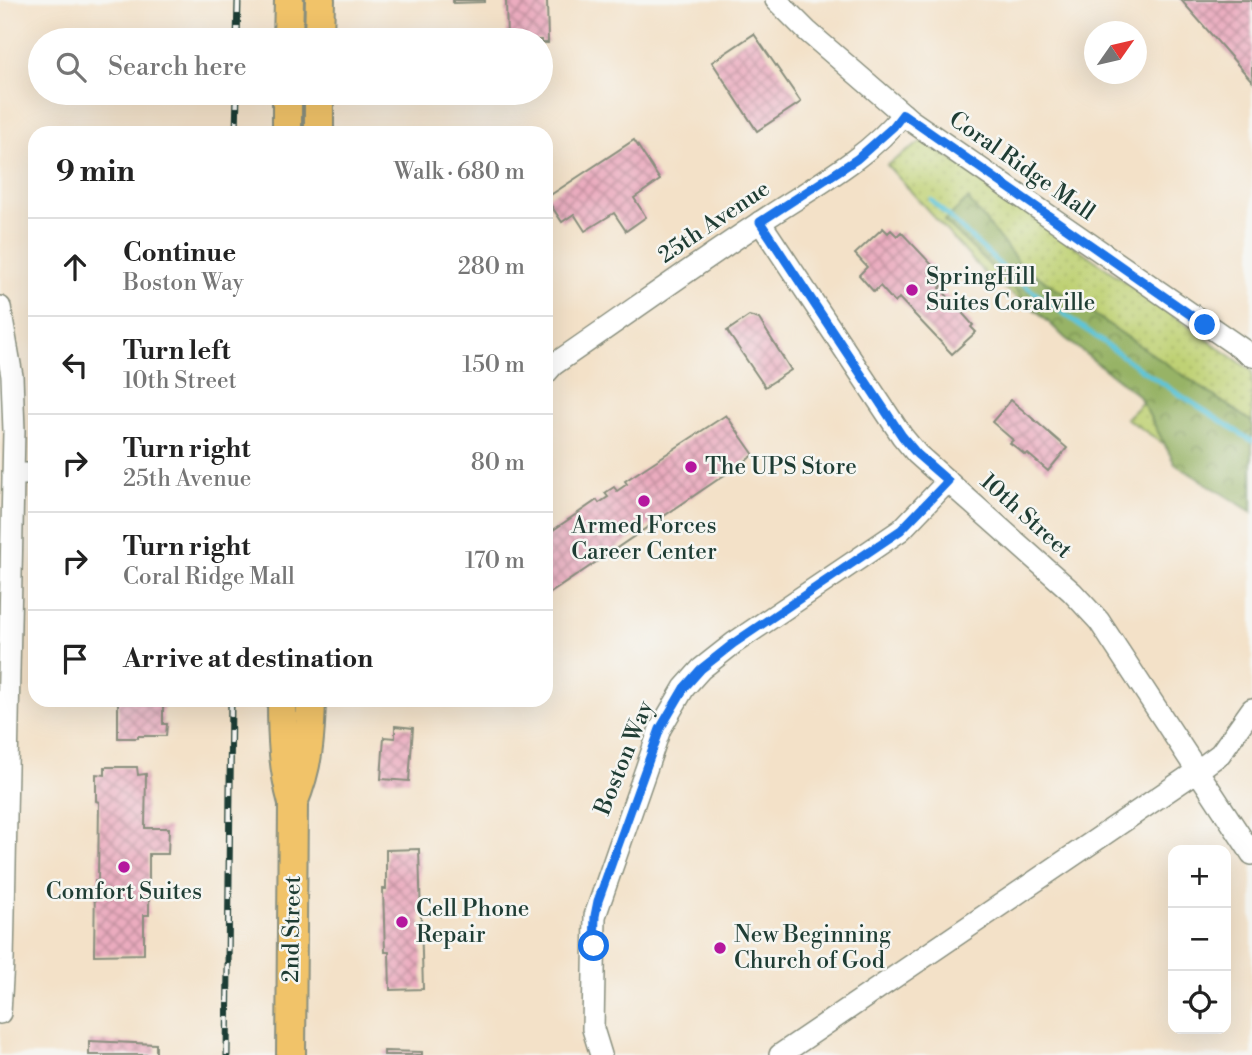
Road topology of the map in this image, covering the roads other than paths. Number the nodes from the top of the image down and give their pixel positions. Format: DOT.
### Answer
graph roads {
  1 [pos="289,0"];
  2 [pos="320,0"];
  3 [pos="776,0"];
  4 [pos="288,28"];
  5 [pos="319,28"];
  6 [pos="287,105"];
  7 [pos="319,105"];
  8 [pos="903,114"];
  9 [pos="287,126"];
  10 [pos="319,126"];
  11 [pos="760,222"];
  12 [pos="0,307"];
  13 [pos="1252,356"];
  14 [pos="553,365"];
  15 [pos="24,451"];
  16 [pos="24,474"];
  17 [pos="948,481"];
  18 [pos="282,707"];
  19 [pos="311,707"];
  20 [pos="1252,709"];
  21 [pos="1197,771"];
  22 [pos="293,803"];
  23 [pos="1252,854"];
  24 [pos="0,1013"];
  25 [pos="291,1055"];
  26 [pos="601,1055"];
  27 [pos="780,1055"];
  1 -- 4 [label="main road"];
  2 -- 5 [label="main road"];
  3 -- 8 [label="street, Coral Ridge Mall"];
  6 -- 9 [label="main road"];
  7 -- 10 [label="main road"];
  8 -- 11 [label="street, 25th Avenue"];
  8 -- 13 [label="street, Coral Ridge Mall"];
  11 -- 14 [label="street, 25th Avenue"];
  11 -- 17 [label="street, 10th Street"];
  12 -- 15 [label="street"];
  15 -- 16 [label="street"];
  16 -- 24 [label="street"];
  17 -- 21 [label="street, 10th Street"];
  17 -- 26 [label="street, Boston Way"];
  18 -- 22 [label="main road, 2nd Street"];
  19 -- 22 [label="main road, 2nd Street"];
  20 -- 21 [label="street"];
  21 -- 23 [label="street, 10th Street"];
  21 -- 27 [label="street"];
  22 -- 25 [label="main road, 2nd Street"];
}
